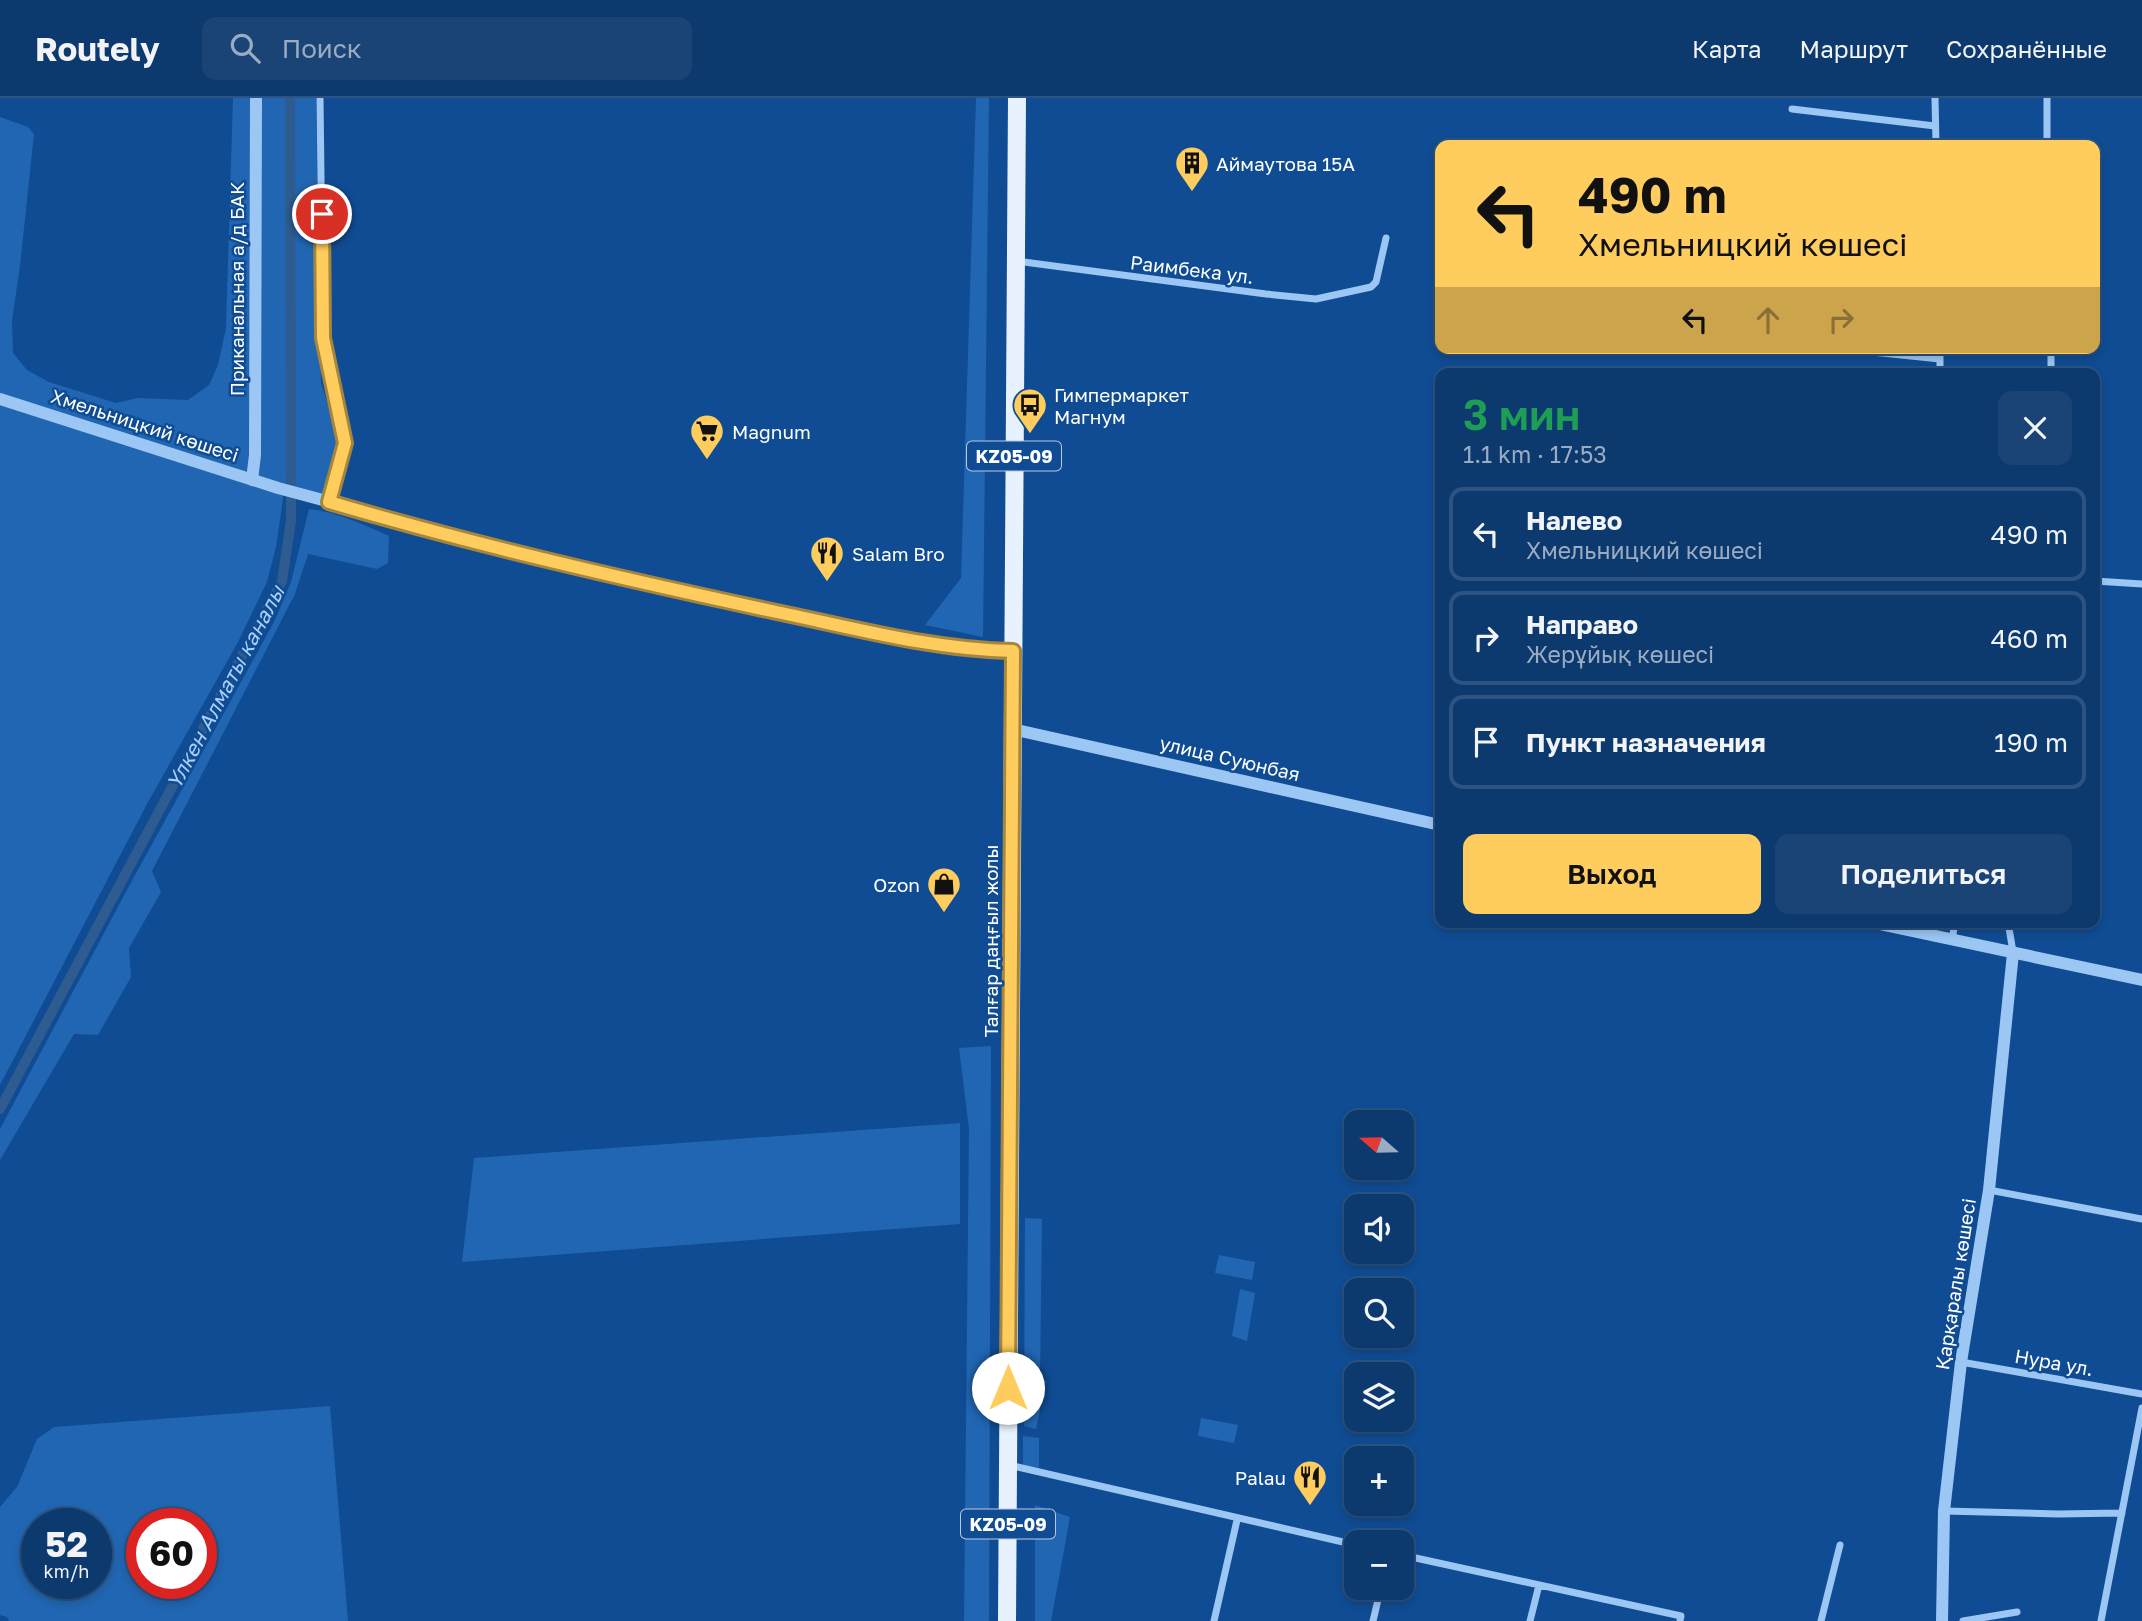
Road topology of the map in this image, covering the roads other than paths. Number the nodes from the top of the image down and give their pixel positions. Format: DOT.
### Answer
graph roads {
  1 [pos="256,98"];
  2 [pos="320,98"];
  3 [pos="1017,98"];
  4 [pos="1934,98"];
  5 [pos="2047,98"];
  6 [pos="1792,109"];
  7 [pos="1935,126"];
  8 [pos="1936,140"];
  9 [pos="2047,140"];
  10 [pos="1386,238"];
  11 [pos="1016,261"];
  12 [pos="1891,354"];
  13 [pos="1940,354"];
  14 [pos="1940,359"];
  15 [pos="1940,368"];
  16 [pos="0,399"];
  17 [pos="252,480"];
  18 [pos="329,502"];
  19 [pos="2100,582"];
  20 [pos="2142,584"];
  21 [pos="1013,651"];
  22 [pos="1012,729"];
  23 [pos="1435,824"];
  24 [pos="1897,928"];
  25 [pos="1954,928"];
  26 [pos="2009,928"];
  27 [pos="1952,940"];
  28 [pos="2013,953"];
  29 [pos="2142,980"];
  30 [pos="1989,1190"];
  31 [pos="2142,1219"];
  32 [pos="1961,1362"];
  33 [pos="2142,1394"];
  34 [pos="2142,1408"];
  35 [pos="1008,1465"];
  36 [pos="1944,1511"];
  37 [pos="2122,1513"];
  38 [pos="1237,1520"];
  39 [pos="1344,1542"];
  40 [pos="1840,1545"];
  41 [pos="1414,1558"];
  42 [pos="1539,1585"];
  43 [pos="1378,1600"];
  44 [pos="2017,1612"];
  45 [pos="1007,1621"];
  46 [pos="1214,1621"];
  47 [pos="1373,1621"];
  48 [pos="1530,1621"];
  49 [pos="1680,1621"];
  50 [pos="1821,1621"];
  51 [pos="1942,1621"];
  52 [pos="1963,1621"];
  53 [pos="2101,1621"];
  1 -- 17 [label="street, Приканальная а/д БАК"];
  2 -- 18 [label="street"];
  3 -- 11 [label="main road, KZ05-09"];
  4 -- 7 [label="street"];
  5 -- 9 [label="street"];
  6 -- 7 [label="street"];
  7 -- 8 [label="street"];
  10 -- 11 [label="street, Раимбека ул."];
  11 -- 21 [label="main road, Талғар даңғыл жолы / KZ05-09"];
  12 -- 14 [label="street"];
  13 -- 14 [label="street"];
  14 -- 15 [label="street"];
  16 -- 17 [label="street, Хмельницкий көшесі"];
  17 -- 18 [label="street, Хмельницкий көшесі"];
  18 -- 21 [label="street"];
  19 -- 20 [label="street"];
  21 -- 22 [label="main road, Талғар даңғыл жолы / KZ05-09"];
  22 -- 23 [label="street, улица Суюнбая"];
  22 -- 35 [label="main road, Талғар даңғыл жолы / KZ05-09"];
  24 -- 27 [label="street"];
  25 -- 27 [label="street"];
  26 -- 28 [label="street"];
  27 -- 28 [label="street"];
  28 -- 29 [label="street"];
  28 -- 30 [label="street, Қарқаралы көшесі"];
  30 -- 31 [label="street"];
  30 -- 32 [label="street, Қарқаралы көшесі"];
  32 -- 33 [label="street, Нура ул."];
  32 -- 36 [label="street, Қарқаралы көшесі"];
  34 -- 37 [label="street"];
  35 -- 38 [label="street"];
  35 -- 45 [label="main road, Талғар даңғыл жолы / KZ05-09"];
  36 -- 37 [label="street"];
  36 -- 51 [label="street, Қарқаралы көшесі"];
  37 -- 53 [label="street"];
  38 -- 39 [label="street"];
  38 -- 46 [label="street"];
  40 -- 50 [label="street"];
  41 -- 42 [label="street"];
  42 -- 48 [label="street"];
  42 -- 49 [label="street"];
  43 -- 47 [label="street"];
  44 -- 52 [label="street"];
}
